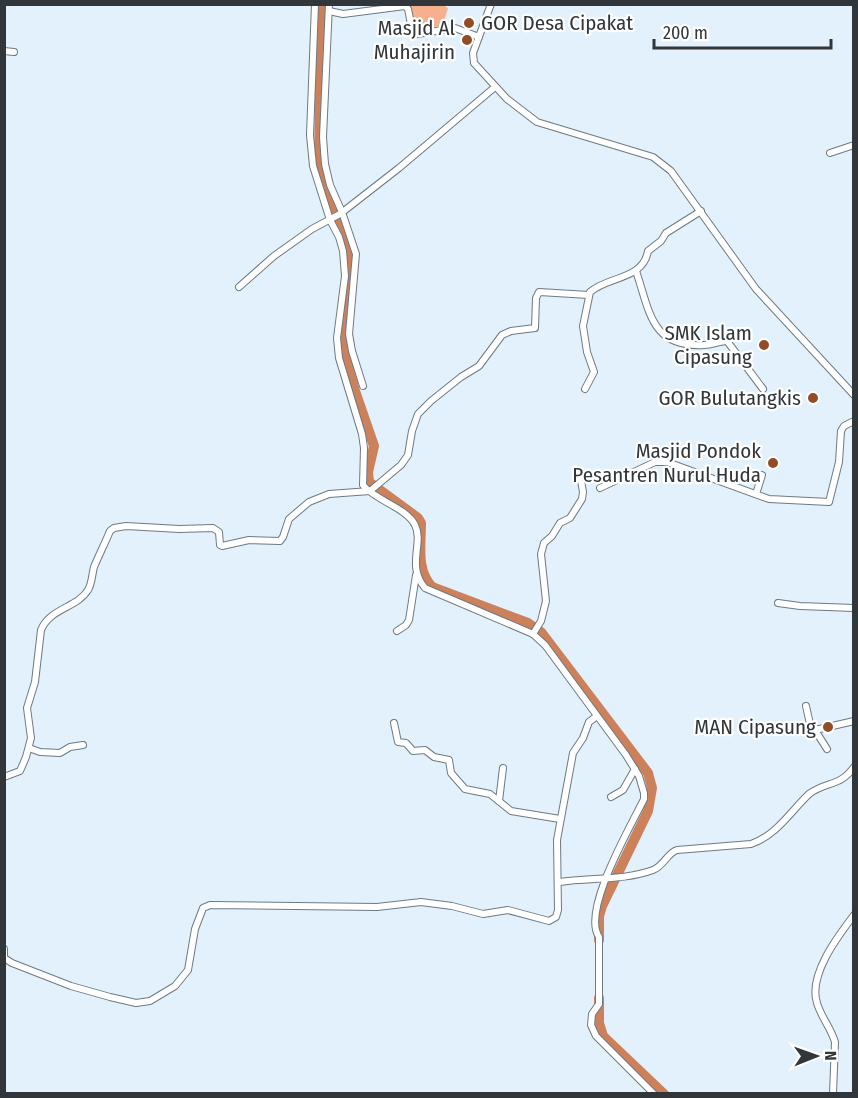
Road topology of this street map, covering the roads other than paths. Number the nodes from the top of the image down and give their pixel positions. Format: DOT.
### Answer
graph roads {
  1 [pos="315,4"];
  2 [pos="491,4"];
  3 [pos="329,8"];
  4 [pos="479,37"];
  5 [pos="4,51"];
  6 [pos="14,52"];
  7 [pos="495,87"];
  8 [pos="854,145"];
  9 [pos="830,153"];
  10 [pos="699,208"];
  11 [pos="341,213"];
  12 [pos="331,219"];
  13 [pos="636,271"];
  14 [pos="239,287"];
  15 [pos="589,295"];
  16 [pos="363,386"];
  17 [pos="585,389"];
  18 [pos="763,389"];
  19 [pos="854,395"];
  20 [pos="854,421"];
  21 [pos="580,475"];
  22 [pos="762,475"];
  23 [pos="600,488"];
  24 [pos="372,489"];
  25 [pos="756,494"];
  26 [pos="417,574"];
  27 [pos="778,603"];
  28 [pos="854,608"];
  29 [pos="397,631"];
  30 [pos="534,633"];
  31 [pos="806,706"];
  32 [pos="597,716"];
  33 [pos="854,721"];
  34 [pos="394,723"];
  35 [pos="815,730"];
  36 [pos="83,745"];
  37 [pos="29,748"];
  38 [pos="827,749"];
  39 [pos="854,767"];
  40 [pos="503,768"];
  41 [pos="635,769"];
  42 [pos="4,777"];
  43 [pos="611,797"];
  44 [pos="499,801"];
  45 [pos="561,819"];
  46 [pos="608,877"];
  47 [pos="559,882"];
  48 [pos="854,915"];
  49 [pos="4,949"];
  50 [pos="4,957"];
  51 [pos="654,1094"];
  52 [pos="833,1094"];
  1 -- 12 [label="street"];
  2 -- 4 [label="street"];
  3 -- 4 [label="street"];
  3 -- 11 [label="street"];
  4 -- 7 [label="street"];
  5 -- 6 [label="street"];
  7 -- 10 [label="street"];
  7 -- 11 [label="street"];
  8 -- 9 [label="street"];
  10 -- 13 [label="street"];
  10 -- 19 [label="street"];
  11 -- 12 [label="street"];
  11 -- 16 [label="street"];
  12 -- 14 [label="street"];
  12 -- 24 [label="street"];
  13 -- 15 [label="street"];
  13 -- 18 [label="street"];
  15 -- 17 [label="street"];
  15 -- 24 [label="street"];
  20 -- 25 [label="street"];
  21 -- 30 [label="street"];
  22 -- 25 [label="street"];
  23 -- 25 [label="street"];
  24 -- 26 [label="street"];
  24 -- 37 [label="street"];
  26 -- 29 [label="street"];
  26 -- 30 [label="street"];
  27 -- 28 [label="street"];
  30 -- 32 [label="street"];
  31 -- 35 [label="street"];
  32 -- 41 [label="street"];
  32 -- 45 [label="street"];
  33 -- 35 [label="street"];
  34 -- 44 [label="street"];
  35 -- 38 [label="street"];
  36 -- 37 [label="street"];
  37 -- 42 [label="street"];
  39 -- 46 [label="street"];
  40 -- 44 [label="street"];
  41 -- 43 [label="street"];
  41 -- 46 [label="street"];
  44 -- 45 [label="street"];
  45 -- 47 [label="street"];
  46 -- 47 [label="street"];
  46 -- 51 [label="street"];
  47 -- 50 [label="street"];
  48 -- 52 [label="street"];
  49 -- 50 [label="street"];
}
